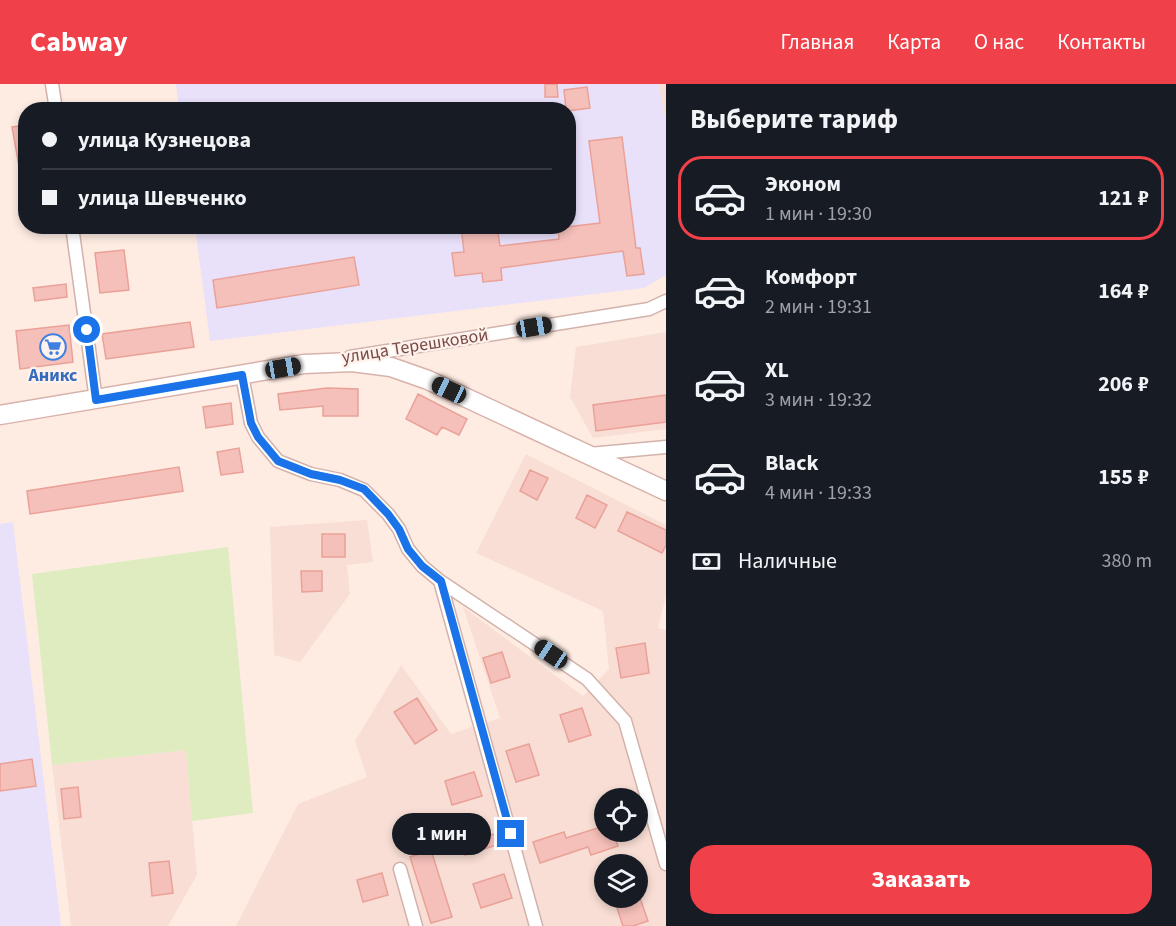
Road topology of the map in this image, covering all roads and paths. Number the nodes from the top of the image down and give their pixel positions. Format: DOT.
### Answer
graph roads {
  1 [pos="52,84"];
  2 [pos="55,102"];
  3 [pos="73,234"];
  4 [pos="666,301"];
  5 [pos="304,364"];
  6 [pos="242,375"];
  7 [pos="96,400"];
  8 [pos="0,415"];
  9 [pos="666,447"];
  10 [pos="588,454"];
  11 [pos="666,491"];
  12 [pos="441,581"];
  13 [pos="666,864"];
  14 [pos="400,869"];
  15 [pos="416,926"];
  16 [pos="536,926"];
  1 -- 2 [label="street"];
  3 -- 7 [label="street"];
  4 -- 5 [label="street, улица Терешковой"];
  5 -- 6 [label="main road, улица Терешковой"];
  5 -- 10 [label="main road, улица Терешковой"];
  6 -- 7 [label="main road, улица Терешковой"];
  6 -- 12 [label="street"];
  7 -- 8 [label="main road, улица Терешковой"];
  9 -- 10 [label="street, улица Терешковой"];
  10 -- 11 [label="main road, улица Терешковой"];
  12 -- 13 [label="street"];
  12 -- 16 [label="street"];
  14 -- 15 [label="street"];
}
